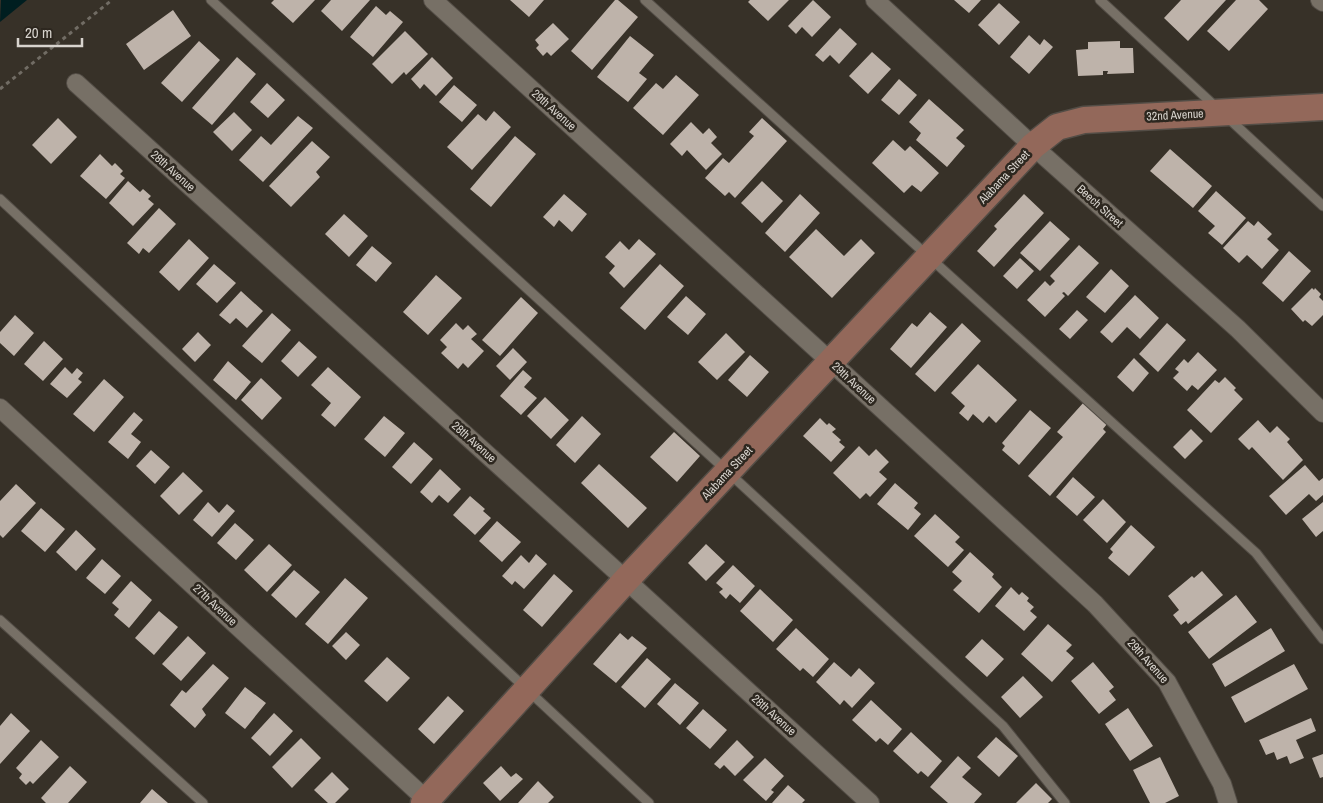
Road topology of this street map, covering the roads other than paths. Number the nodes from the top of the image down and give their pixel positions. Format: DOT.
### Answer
graph roads {
  1 [pos="211,0"];
  2 [pos="433,0"];
  3 [pos="645,0"];
  4 [pos="876,0"];
  5 [pos="1100,0"];
  6 [pos="76,83"];
  7 [pos="1323,107"];
  8 [pos="1223,113"];
  9 [pos="1034,146"];
  10 [pos="0,199"];
  11 [pos="1323,206"];
  12 [pos="929,257"];
  13 [pos="831,362"];
  14 [pos="0,408"];
  15 [pos="1323,413"];
  16 [pos="728,472"];
  17 [pos="626,580"];
  18 [pos="0,620"];
  19 [pos="1323,639"];
  20 [pos="527,689"];
  21 [pos="427,802"];
  22 [pos="203,803"];
  23 [pos="649,803"];
  24 [pos="870,803"];
  25 [pos="1065,803"];
  26 [pos="1228,803"];
  1 -- 16 [label="lane"];
  2 -- 13 [label="street, 29th Avenue"];
  3 -- 12 [label="lane"];
  4 -- 9 [label="street, Beech Street"];
  5 -- 8 [label="lane"];
  6 -- 17 [label="street, 28th Avenue"];
  7 -- 8 [label="street, 32nd Avenue"];
  8 -- 9 [label="street, 32nd Avenue"];
  8 -- 11 [label="lane"];
  9 -- 12 [label="street, Alabama Street"];
  9 -- 15 [label="street, Beech Street"];
  10 -- 20 [label="lane"];
  12 -- 13 [label="street, Alabama Street"];
  12 -- 19 [label="lane"];
  13 -- 16 [label="street, Alabama Street"];
  13 -- 26 [label="street, 29th Avenue"];
  14 -- 21 [label="street, 27th Avenue"];
  16 -- 17 [label="street, Alabama Street"];
  16 -- 25 [label="lane"];
  17 -- 20 [label="street, Alabama Street"];
  17 -- 24 [label="street, 28th Avenue"];
  18 -- 22 [label="lane"];
  20 -- 21 [label="street, Alabama Street"];
  20 -- 23 [label="lane"];
}
